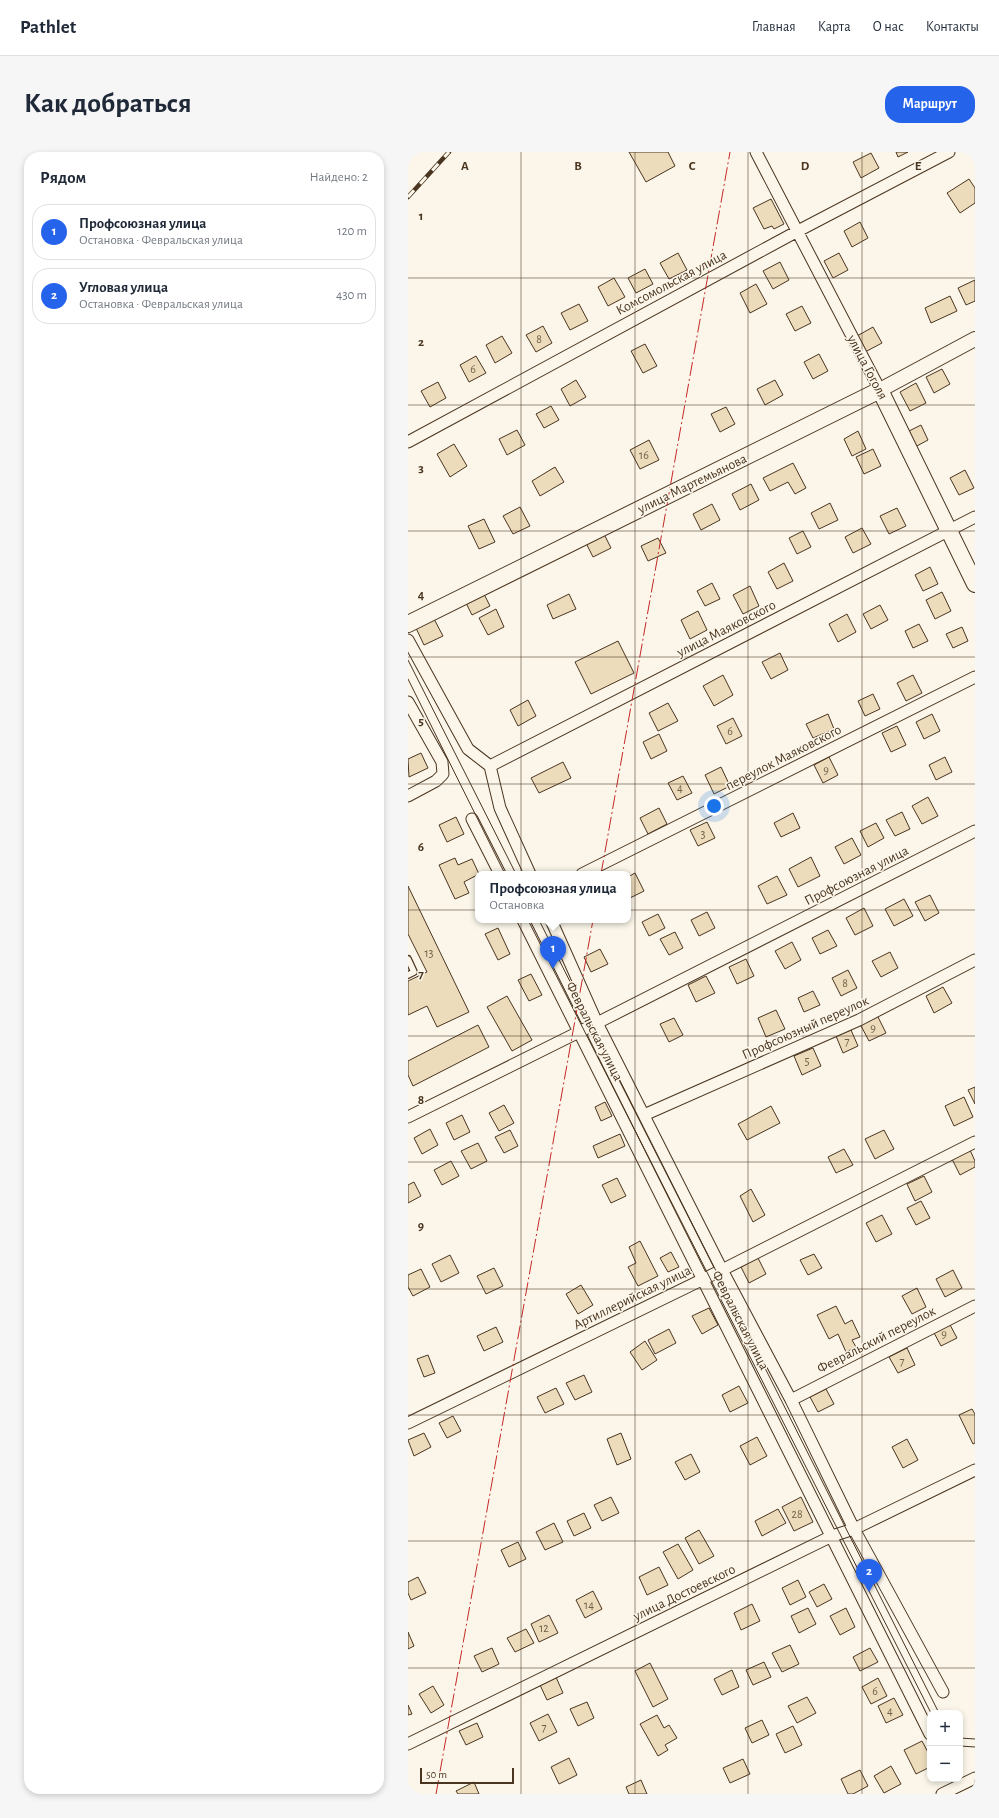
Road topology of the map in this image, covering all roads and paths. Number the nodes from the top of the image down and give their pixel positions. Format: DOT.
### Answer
graph roads {
  1 [pos="756,152"];
  2 [pos="950,152"];
  3 [pos="796,232"];
  4 [pos="975,340"];
  5 [pos="880,390"];
  6 [pos="408,442"];
  7 [pos="975,517"];
  8 [pos="949,531"];
  9 [pos="975,584"];
  10 [pos="408,624"];
  11 [pos="408,640"];
  12 [pos="975,677"];
  13 [pos="408,702"];
  14 [pos="490,766"];
  15 [pos="408,796"];
  16 [pos="472,819"];
  17 [pos="975,831"];
  18 [pos="498,871"];
  19 [pos="529,871"];
  20 [pos="588,871"];
  21 [pos="524,923"];
  22 [pos="552,923"];
  23 [pos="408,959"];
  24 [pos="975,960"];
  25 [pos="408,975"];
  26 [pos="597,1023"];
  27 [pos="579,1033"];
  28 [pos="644,1115"];
  29 [pos="408,1118"];
  30 [pos="975,1142"];
  31 [pos="722,1270"];
  32 [pos="703,1279"];
  33 [pos="975,1306"];
  34 [pos="791,1400"];
  35 [pos="408,1423"];
  36 [pos="975,1470"];
  37 [pos="854,1529"];
  38 [pos="832,1536"];
  39 [pos="943,1692"];
  40 [pos="927,1728"];
  41 [pos="408,1744"];
  42 [pos="975,1778"];
  43 [pos="942,1794"];
  1 -- 3 [label="street, улица Гоголя"];
  2 -- 3 [label="street, Комсомольская улица"];
  3 -- 5 [label="street, улица Гоголя"];
  3 -- 6 [label="street, Комсомольская улица"];
  4 -- 5 [label="street, улица Мартемьянова"];
  5 -- 8 [label="main road, улица Гоголя"];
  5 -- 10 [label="main road, улица Мартемьянова"];
  7 -- 8 [label="street, улица Маяковского"];
  8 -- 9 [label="main road, улица Гоголя"];
  8 -- 14 [label="street, улица Маяковского"];
  11 -- 14 [label="street"];
  12 -- 20 [label="street, переулок Маяковского"];
  13 -- 15 [label="street"];
  14 -- 19 [label="street"];
  16 -- 18 [label="street"];
  17 -- 26 [label="street, Профсоюзная улица"];
  21 -- 27 [label="street, Февральская улица"];
  22 -- 26 [label="street"];
  23 -- 25 [label="lane"];
  24 -- 28 [label="street, Профсоюзный переулок"];
  26 -- 27 [label="street, Профсоюзная улица"];
  26 -- 28 [label="street"];
  27 -- 29 [label="street, Профсоюзная улица"];
  27 -- 32 [label="street, Февральская улица"];
  28 -- 31 [label="street"];
  30 -- 31 [label="street, Артиллерийская улица"];
  31 -- 32 [label="street, Артиллерийская улица"];
  31 -- 34 [label="street"];
  32 -- 35 [label="street, Артиллерийская улица"];
  32 -- 38 [label="street, Февральская улица"];
  33 -- 34 [label="street, Февральский переулок"];
  34 -- 37 [label="street"];
  36 -- 37 [label="street, улица Достоевского"];
  37 -- 38 [label="street, улица Достоевского"];
  37 -- 39 [label="street"];
  38 -- 40 [label="street, Февральская улица"];
  38 -- 41 [label="street, улица Достоевского"];
  42 -- 43 [label="street"];
}
